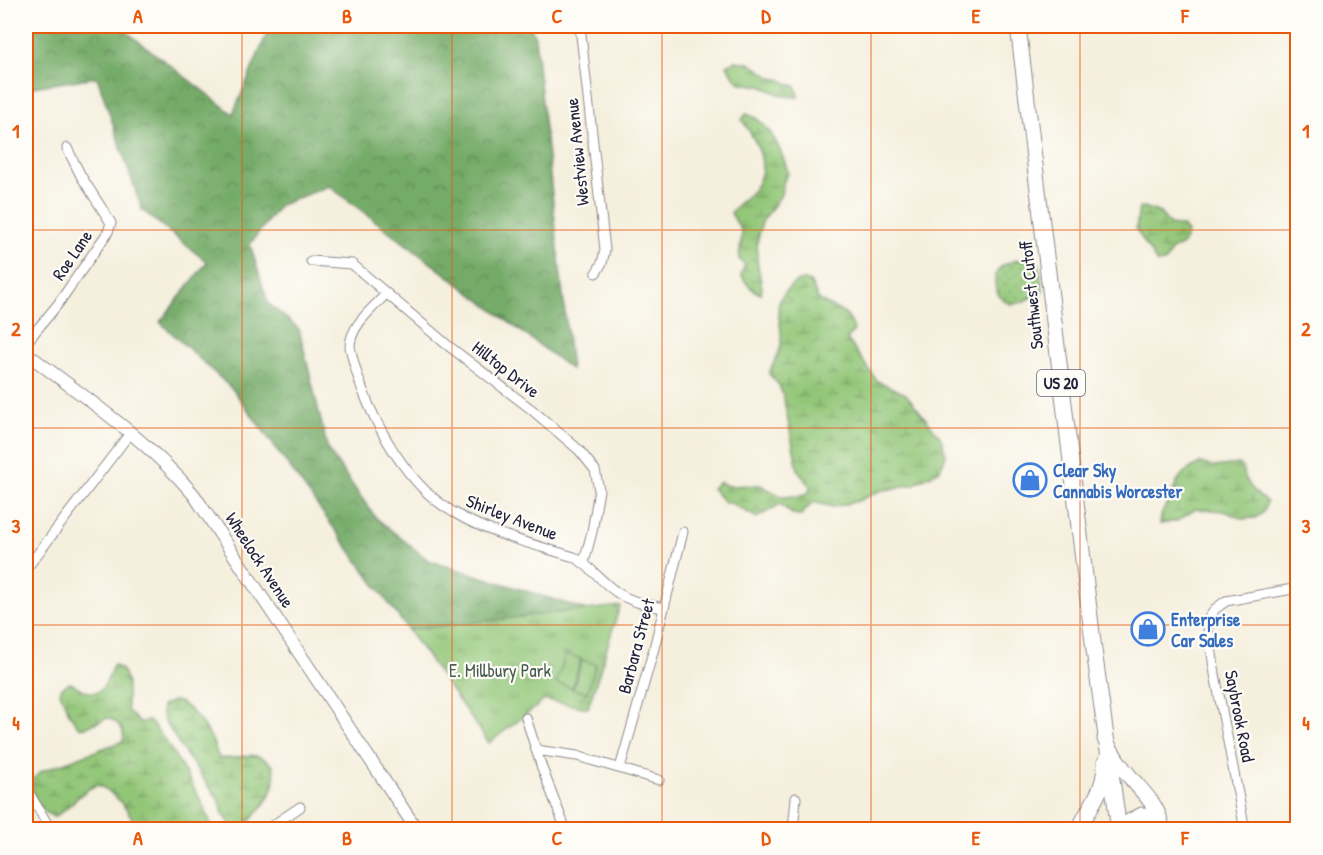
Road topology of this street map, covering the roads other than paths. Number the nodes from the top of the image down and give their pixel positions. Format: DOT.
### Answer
graph roads {
  1 [pos="580,26"];
  2 [pos="1018,26"];
  3 [pos="67,148"];
  4 [pos="311,261"];
  5 [pos="596,273"];
  6 [pos="386,294"];
  7 [pos="26,344"];
  8 [pos="26,353"];
  9 [pos="131,432"];
  10 [pos="682,532"];
  11 [pos="584,562"];
  12 [pos="26,569"];
  13 [pos="1298,588"];
  14 [pos="663,608"];
  15 [pos="526,718"];
  16 [pos="1105,740"];
  17 [pos="536,750"];
  18 [pos="620,768"];
  19 [pos="1105,770"];
  20 [pos="659,780"];
  21 [pos="26,788"];
  22 [pos="796,798"];
  23 [pos="300,807"];
  24 [pos="51,830"];
  25 [pos="267,830"];
  26 [pos="417,830"];
  27 [pos="566,830"];
  28 [pos="793,830"];
  29 [pos="1080,830"];
  30 [pos="1109,830"];
  31 [pos="1120,830"];
  32 [pos="1161,830"];
  33 [pos="1245,830"];
  1 -- 5 [label="street, Westview Avenue"];
  2 -- 16 [label="main road, Southwest Cutoff / US 20"];
  3 -- 7 [label="street, Roe Lane"];
  4 -- 6 [label="street, Hilltop Drive"];
  6 -- 11 [label="street, Hilltop Drive"];
  6 -- 11 [label="street, Shirley Avenue"];
  8 -- 9 [label="street, Wheelock Avenue"];
  9 -- 12 [label="street"];
  9 -- 26 [label="street, Wheelock Avenue"];
  10 -- 14 [label="street, Barbara Street"];
  11 -- 14 [label="street, Shirley Avenue"];
  13 -- 33 [label="street, Saybrook Road"];
  14 -- 18 [label="street, Barbara Street"];
  15 -- 17 [label="street"];
  16 -- 19 [label="main road, Southwest Cutoff / US 20"];
  16 -- 31 [label="main road, Southwest Cutoff / US 20"];
  16 -- 32 [label="main road"];
  17 -- 18 [label="street"];
  17 -- 27 [label="street"];
  18 -- 20 [label="street"];
  19 -- 29 [label="main road"];
  19 -- 30 [label="main road, Southwest Cutoff / US 20"];
  21 -- 24 [label="street"];
  22 -- 28 [label="street"];
  23 -- 25 [label="street"];
  31 -- 32 [label="main road"];
}
